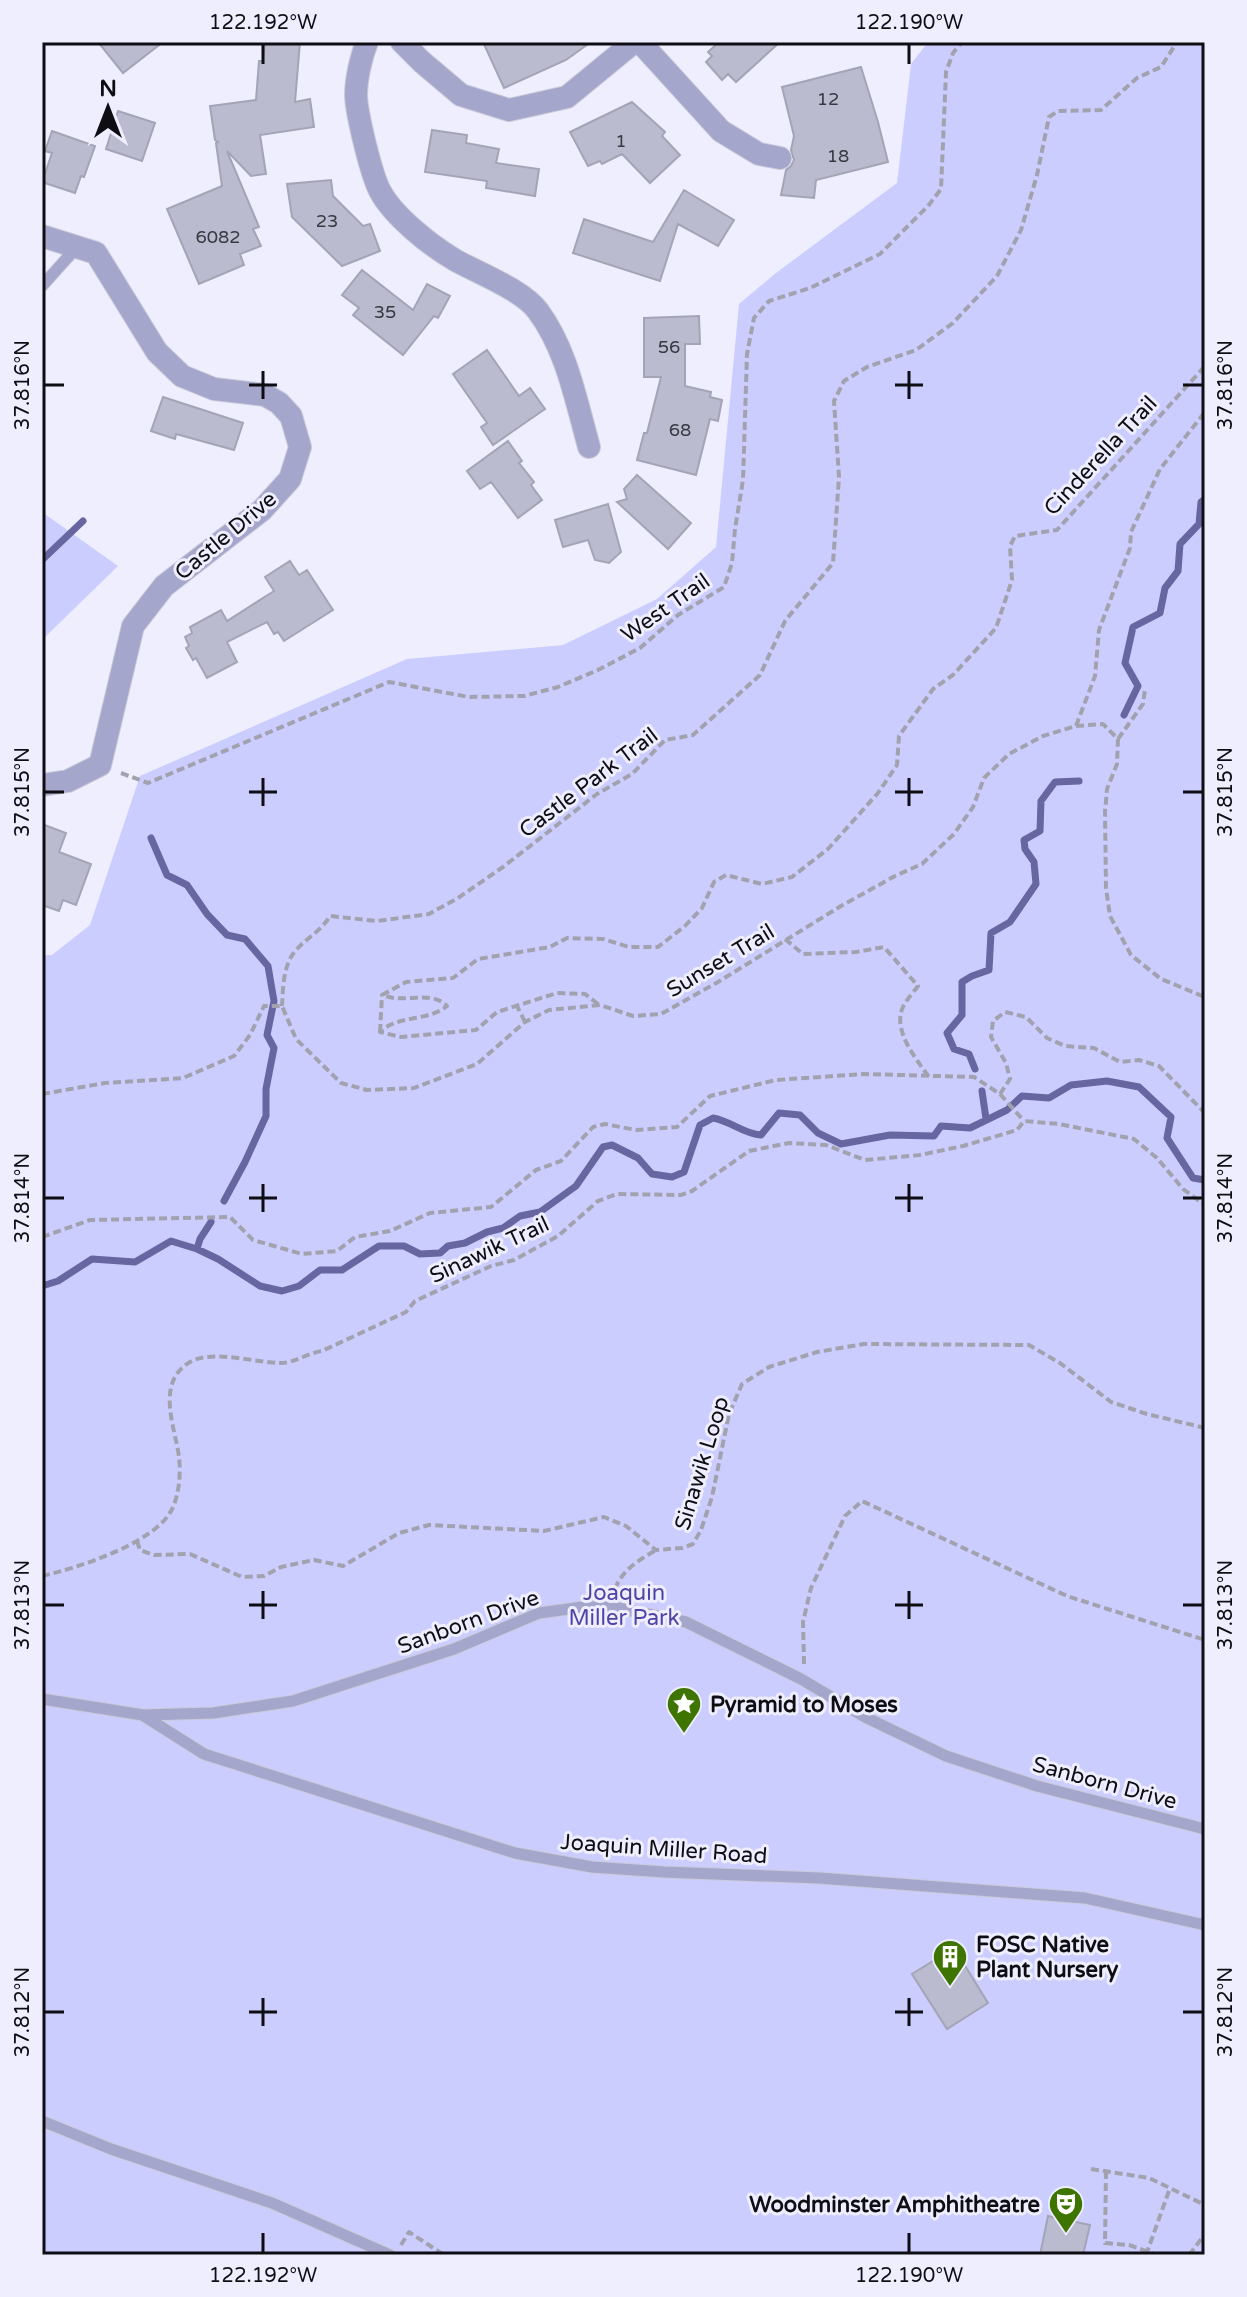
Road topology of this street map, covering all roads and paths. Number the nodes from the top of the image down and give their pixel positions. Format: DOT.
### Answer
graph roads {
  1 [pos="367,42"];
  2 [pos="402,42"];
  3 [pos="637,42"];
  4 [pos="962,42"];
  5 [pos="1177,42"];
  6 [pos="780,158"];
  7 [pos="42,236"];
  8 [pos="77,247"];
  9 [pos="42,286"];
  10 [pos="1205,366"];
  11 [pos="1205,412"];
  12 [pos="589,447"];
  13 [pos="1145,689"];
  14 [pos="1076,726"];
  15 [pos="1118,739"];
  16 [pos="100,765"];
  17 [pos="42,785"];
  18 [pos="785,939"];
  19 [pos="382,995"];
  20 [pos="1205,997"];
  21 [pos="516,1004"];
  22 [pos="600,1005"];
  23 [pos="280,1006"];
  24 [pos="525,1022"];
  25 [pos="380,1032"];
  26 [pos="929,1077"];
  27 [pos="42,1094"];
  28 [pos="1000,1094"];
  29 [pos="1205,1113"];
  30 [pos="1024,1121"];
  31 [pos="1205,1205"];
  32 [pos="42,1237"];
  33 [pos="1205,1428"];
  34 [pos="137,1541"];
  35 [pos="656,1550"];
  36 [pos="42,1576"];
  37 [pos="613,1607"];
  38 [pos="1205,1640"];
  39 [pos="801,1679"];
  40 [pos="42,1699"];
  41 [pos="143,1715"];
  42 [pos="1205,1829"];
  43 [pos="1205,1925"];
  44 [pos="42,2121"];
  45 [pos="1091,2169"];
  46 [pos="1106,2171"];
  47 [pos="1170,2188"];
  48 [pos="1205,2205"];
  49 [pos="1205,2234"];
  50 [pos="1147,2253"];
  51 [pos="392,2255"];
  52 [pos="444,2255"];
  53 [pos="1157,2255"];
  54 [pos="1189,2255"];
  1 -- 12 [label="street"];
  2 -- 3 [label="street"];
  3 -- 6 [label="street"];
  4 -- 16 [label="path, West Trail"];
  5 -- 23 [label="path, Castle Park Trail"];
  7 -- 8 [label="street, Castle Drive"];
  8 -- 9 [label="lane"];
  8 -- 16 [label="street, Castle Drive"];
  10 -- 19 [label="path, Cinderella Trail"];
  11 -- 14 [label="path"];
  13 -- 15 [label="path"];
  14 -- 15 [label="path, Sunset Trail"];
  14 -- 18 [label="path, Sunset Trail"];
  15 -- 20 [label="path"];
  16 -- 17 [label="street"];
  18 -- 22 [label="path, Sunset Trail"];
  18 -- 26 [label="path"];
  19 -- 25 [label="path"];
  19 -- 25 [label="path"];
  21 -- 22 [label="path"];
  21 -- 24 [label="path"];
  21 -- 25 [label="path"];
  22 -- 24 [label="path, Sunset Trail"];
  23 -- 24 [label="path, Sunset Trail"];
  23 -- 27 [label="path"];
  26 -- 28 [label="path"];
  26 -- 32 [label="path"];
  28 -- 29 [label="path"];
  28 -- 30 [label="path"];
  30 -- 31 [label="path"];
  30 -- 34 [label="path, Sinawik Trail"];
  33 -- 35 [label="path, Sinawik Loop"];
  34 -- 35 [label="path, Sinawik Loop"];
  34 -- 36 [label="path, Sinawik Trail"];
  35 -- 37 [label="path"];
  37 -- 39 [label="lane, Sanborn Drive"];
  37 -- 41 [label="lane, Sanborn Drive"];
  38 -- 39 [label="path"];
  39 -- 42 [label="lane, Sanborn Drive"];
  40 -- 41 [label="lane, Sanborn Drive"];
  41 -- 43 [label="lane, Joaquin Miller Road"];
  44 -- 51 [label="lane"];
  45 -- 46 [label="path"];
  46 -- 47 [label="path"];
  46 -- 50 [label="path"];
  47 -- 48 [label="path"];
  47 -- 50 [label="path"];
  49 -- 54 [label="path"];
  50 -- 53 [label="path"];
  51 -- 52 [label="path"];
}
